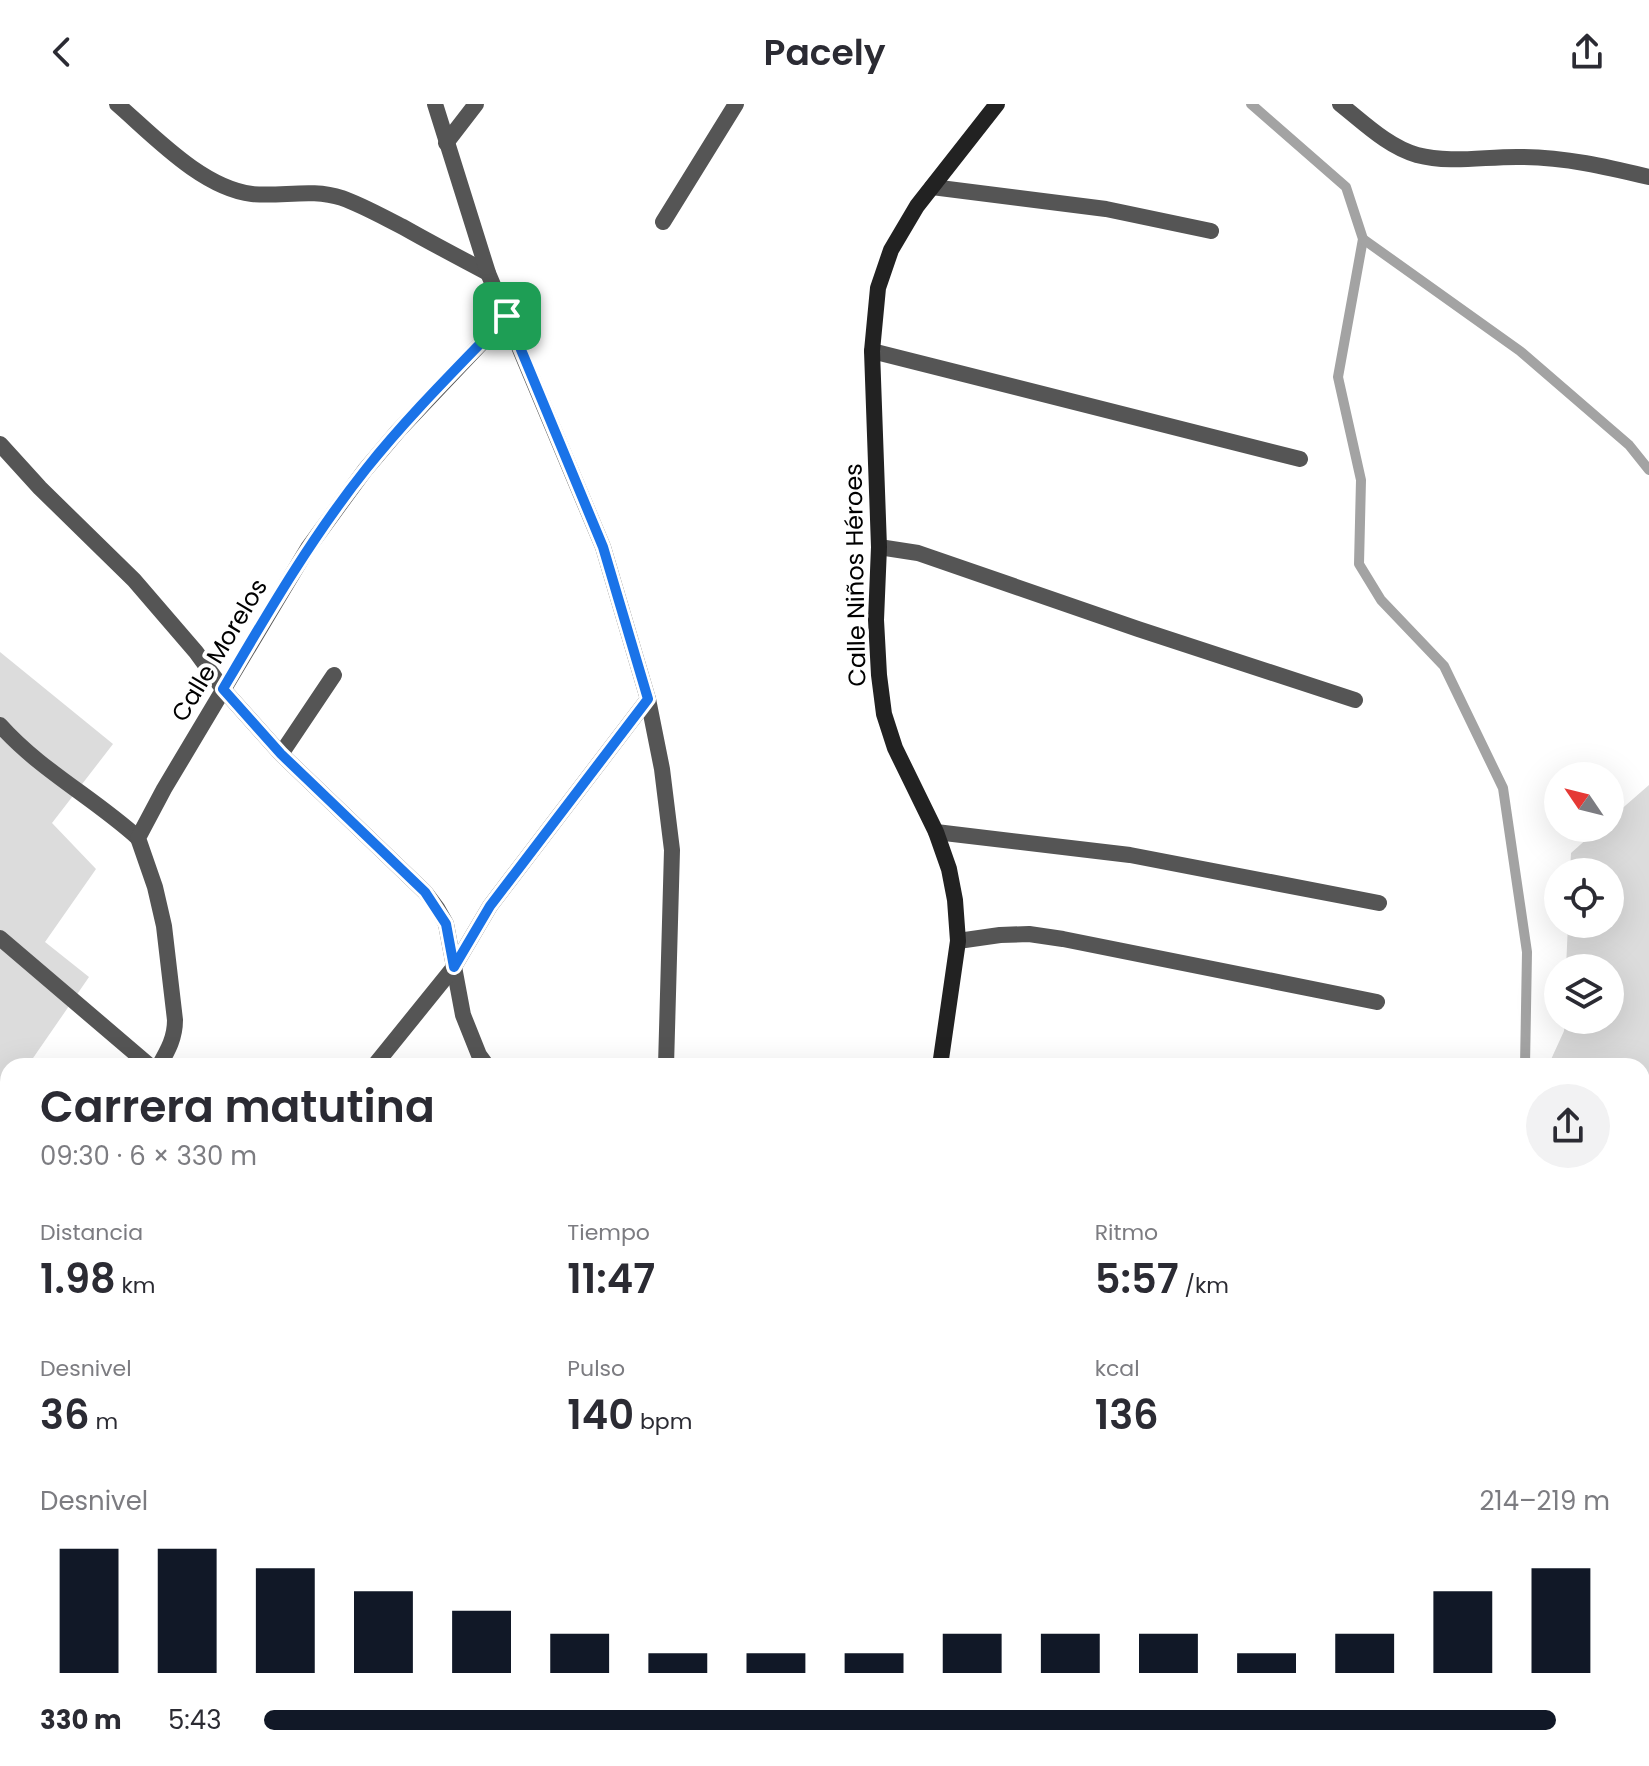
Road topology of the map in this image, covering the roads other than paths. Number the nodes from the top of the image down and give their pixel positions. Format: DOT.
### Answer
graph roads {
  1 [pos="117,104"];
  2 [pos="435,104"];
  3 [pos="476,104"];
  4 [pos="736,104"];
  5 [pos="997,104"];
  6 [pos="1340,104"];
  7 [pos="446,143"];
  8 [pos="1649,177"];
  9 [pos="932,187"];
  10 [pos="663,222"];
  11 [pos="1211,231"];
  12 [pos="488,273"];
  13 [pos="507,316"];
  14 [pos="872,351"];
  15 [pos="0,444"];
  16 [pos="1300,459"];
  17 [pos="879,547"];
  18 [pos="334,675"];
  19 [pos="223,689"];
  20 [pos="648,699"];
  21 [pos="1355,700"];
  22 [pos="0,725"];
  23 [pos="281,754"];
  24 [pos="936,832"];
  25 [pos="138,838"];
  26 [pos="1379,903"];
  27 [pos="0,938"];
  28 [pos="958,941"];
  29 [pos="454,967"];
  30 [pos="1377,1002"];
  31 [pos="141,1058"];
  32 [pos="164,1058"];
  33 [pos="380,1058"];
  34 [pos="481,1058"];
  35 [pos="666,1058"];
  36 [pos="941,1058"];
  1 -- 12 [label="street"];
  2 -- 7 [label="street"];
  3 -- 7 [label="street"];
  4 -- 10 [label="street"];
  5 -- 9 [label="street, Calle Niños Héroes"];
  6 -- 8 [label="street"];
  7 -- 12 [label="street"];
  9 -- 11 [label="street"];
  9 -- 14 [label="street, Calle Niños Héroes"];
  12 -- 13 [label="street"];
  13 -- 19 [label="street, Calle Morelos"];
  13 -- 20 [label="street"];
  14 -- 16 [label="street"];
  14 -- 17 [label="street, Calle Niños Héroes"];
  15 -- 19 [label="street"];
  17 -- 21 [label="street"];
  17 -- 24 [label="street, Calle Niños Héroes"];
  18 -- 23 [label="street"];
  19 -- 23 [label="street"];
  19 -- 25 [label="street, Calle Morelos"];
  20 -- 29 [label="street"];
  20 -- 35 [label="street"];
  22 -- 25 [label="street"];
  23 -- 29 [label="street"];
  24 -- 26 [label="street"];
  24 -- 28 [label="street, Calle Niños Héroes"];
  25 -- 32 [label="street"];
  27 -- 31 [label="street"];
  28 -- 30 [label="street"];
  28 -- 36 [label="street, Calle Niños Héroes"];
  29 -- 33 [label="street"];
  29 -- 34 [label="street"];
}
